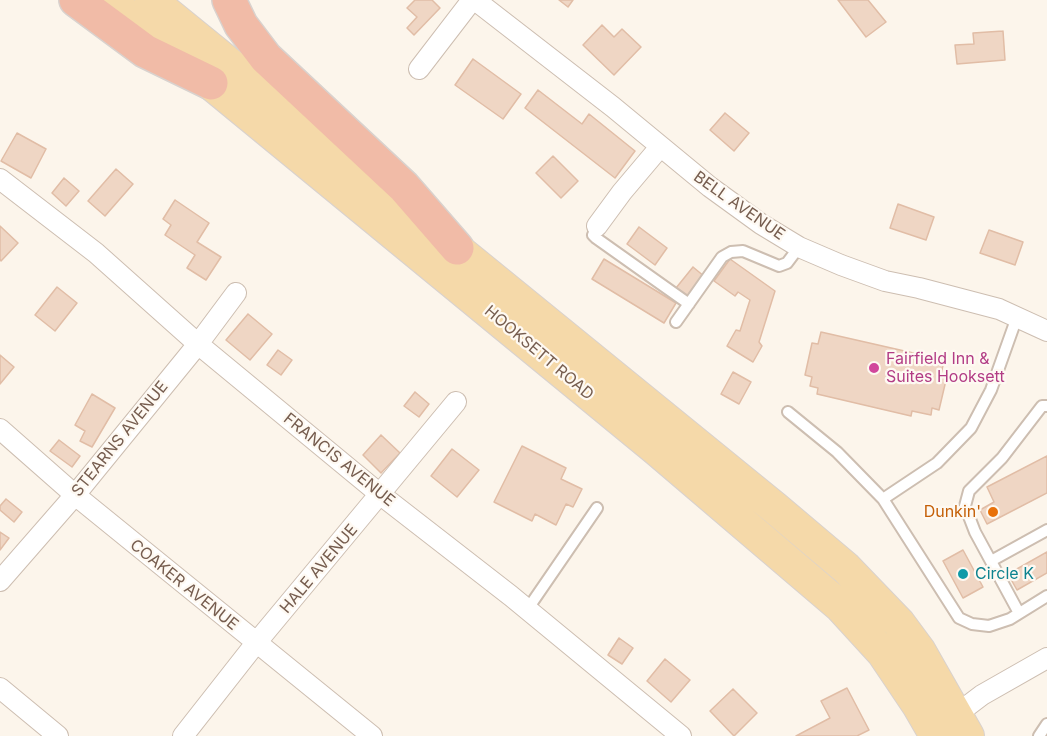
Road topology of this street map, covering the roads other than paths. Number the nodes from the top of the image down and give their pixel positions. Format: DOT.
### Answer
graph roads {
  1 [pos="76,0"];
  2 [pos="109,0"];
  3 [pos="151,0"];
  4 [pos="229,0"];
  5 [pos="474,0"];
  6 [pos="419,69"];
  7 [pos="211,83"];
  8 [pos="660,147"];
  9 [pos="0,179"];
  10 [pos="597,226"];
  11 [pos="799,247"];
  12 [pos="457,248"];
  13 [pos="236,293"];
  14 [pos="689,304"];
  15 [pos="1017,317"];
  16 [pos="676,322"];
  17 [pos="1047,330"];
  18 [pos="198,344"];
  19 [pos="456,402"];
  20 [pos="1047,406"];
  21 [pos="788,412"];
  22 [pos="0,429"];
  23 [pos="75,495"];
  24 [pos="381,495"];
  25 [pos="883,499"];
  26 [pos="597,508"];
  27 [pos="1047,530"];
  28 [pos="991,561"];
  29 [pos="0,581"];
  30 [pos="1047,596"];
  31 [pos="528,610"];
  32 [pos="1019,613"];
  33 [pos="256,644"];
  34 [pos="1047,658"];
  35 [pos="0,688"];
  36 [pos="1047,724"];
  37 [pos="963,725"];
  38 [pos="58,736"];
  39 [pos="183,736"];
  40 [pos="372,736"];
  41 [pos="681,736"];
  42 [pos="936,736"];
  43 [pos="1039,736"];
  1 -- 7 [label="highway"];
  2 -- 7 [label="main road, HOOKSETT ROAD"];
  3 -- 12 [label="main road, HOOKSETT ROAD"];
  4 -- 12 [label="highway"];
  5 -- 6 [label="street"];
  5 -- 8 [label="street, BELL AVENUE"];
  7 -- 42 [label="main road, HOOKSETT ROAD"];
  8 -- 10 [label="street"];
  8 -- 11 [label="street, BELL AVENUE"];
  9 -- 18 [label="street, FRANCIS AVENUE"];
  10 -- 14 [label="lane"];
  11 -- 14 [label="lane"];
  11 -- 15 [label="street, BELL AVENUE"];
  12 -- 37 [label="main road, HOOKSETT ROAD"];
  13 -- 18 [label="street, STEARNS AVENUE"];
  14 -- 16 [label="lane"];
  15 -- 17 [label="street, BELL AVENUE"];
  15 -- 25 [label="lane"];
  18 -- 23 [label="street, STEARNS AVENUE"];
  18 -- 24 [label="street, FRANCIS AVENUE"];
  19 -- 24 [label="street, HALE AVENUE"];
  20 -- 28 [label="lane"];
  21 -- 25 [label="lane"];
  22 -- 23 [label="street, COAKER AVENUE"];
  23 -- 29 [label="street, STEARNS AVENUE"];
  23 -- 33 [label="street, COAKER AVENUE"];
  24 -- 31 [label="street, FRANCIS AVENUE"];
  24 -- 33 [label="street, HALE AVENUE"];
  25 -- 32 [label="lane"];
  26 -- 31 [label="lane"];
  27 -- 28 [label="lane"];
  28 -- 32 [label="lane"];
  30 -- 32 [label="lane"];
  31 -- 41 [label="street, FRANCIS AVENUE"];
  33 -- 39 [label="street, HALE AVENUE"];
  33 -- 40 [label="street, COAKER AVENUE"];
  34 -- 37 [label="street"];
  35 -- 38 [label="street"];
  36 -- 43 [label="lane"];
}
